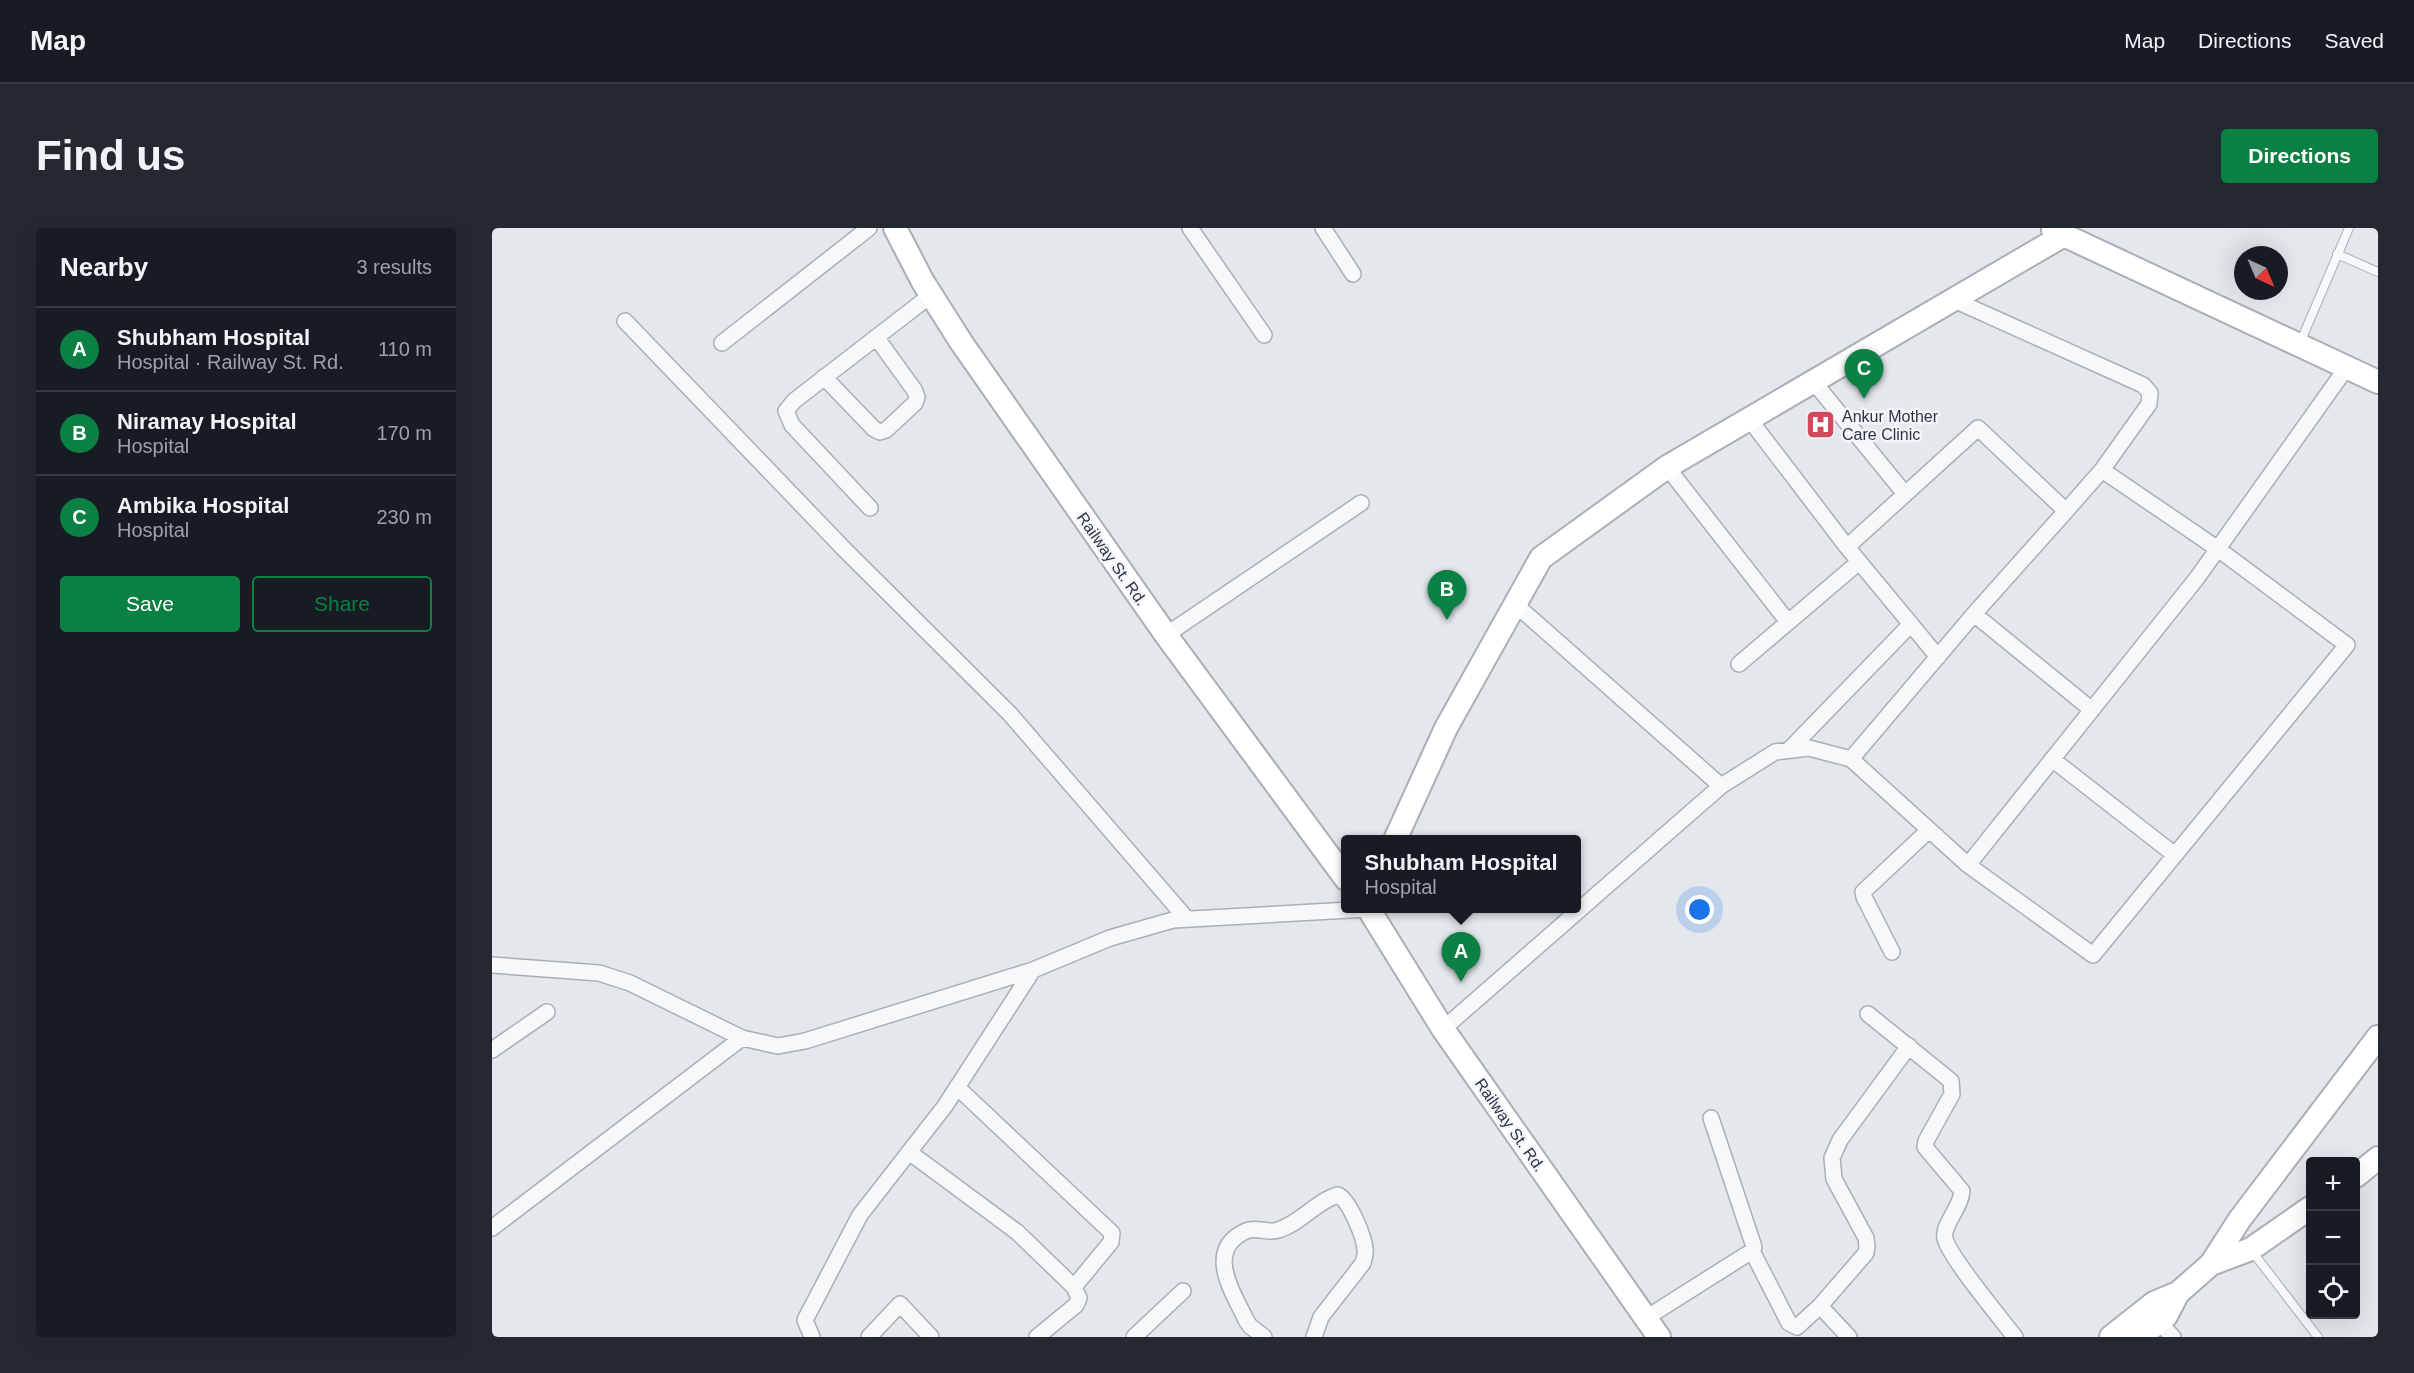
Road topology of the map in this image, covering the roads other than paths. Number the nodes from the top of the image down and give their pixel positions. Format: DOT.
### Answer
graph roads {
  1 [pos="869,228"];
  2 [pos="895,228"];
  3 [pos="1190,228"];
  4 [pos="1323,228"];
  5 [pos="2348,228"];
  6 [pos="2056,232"];
  7 [pos="2337,254"];
  8 [pos="2378,272"];
  9 [pos="1353,273"];
  10 [pos="931,295"];
  11 [pos="1954,300"];
  12 [pos="625,321"];
  13 [pos="1264,335"];
  14 [pos="876,337"];
  15 [pos="722,343"];
  16 [pos="2299,345"];
  17 [pos="2347,367"];
  18 [pos="824,377"];
  19 [pos="1813,381"];
  20 [pos="2378,382"];
  21 [pos="1750,420"];
  22 [pos="1667,467"];
  23 [pos="2102,470"];
  24 [pos="1905,494"];
  25 [pos="1360,503"];
  26 [pos="870,508"];
  27 [pos="2067,511"];
  28 [pos="1847,547"];
  29 [pos="2218,549"];
  30 [pos="1859,562"];
  31 [pos="1515,604"];
  32 [pos="1974,614"];
  33 [pos="1788,622"];
  34 [pos="1911,624"];
  35 [pos="1166,635"];
  36 [pos="1938,657"];
  37 [pos="1739,664"];
  38 [pos="2092,710"];
  39 [pos="1789,750"];
  40 [pos="1851,759"];
  41 [pos="2052,759"];
  42 [pos="1721,786"];
  43 [pos="1929,830"];
  44 [pos="1397,835"];
  45 [pos="2175,855"];
  46 [pos="1968,865"];
  47 [pos="1341,872"];
  48 [pos="1581,908"];
  49 [pos="1341,910"];
  50 [pos="1370,913"];
  51 [pos="1576,913"];
  52 [pos="1186,918"];
  53 [pos="1892,952"];
  54 [pos="492,965"];
  55 [pos="1033,970"];
  56 [pos="547,1012"];
  57 [pos="1868,1014"];
  58 [pos="1443,1029"];
  59 [pos="2378,1037"];
  60 [pos="742,1038"];
  61 [pos="1909,1046"];
  62 [pos="492,1050"];
  63 [pos="957,1087"];
  64 [pos="1711,1118"];
  65 [pos="909,1152"];
  66 [pos="2378,1158"];
  67 [pos="2360,1172"];
  68 [pos="2306,1211"];
  69 [pos="492,1228"];
  70 [pos="2251,1250"];
  71 [pos="1752,1251"];
  72 [pos="2211,1264"];
  73 [pos="1074,1287"];
  74 [pos="1183,1291"];
  75 [pos="2178,1293"];
  76 [pos="1820,1306"];
  77 [pos="1646,1318"];
  78 [pos="2166,1330"];
  79 [pos="812,1337"];
  80 [pos="869,1337"];
  81 [pos="931,1337"];
  82 [pos="1037,1337"];
  83 [pos="1134,1337"];
  84 [pos="1264,1337"];
  85 [pos="1314,1337"];
  86 [pos="1659,1337"];
  87 [pos="1849,1337"];
  88 [pos="2015,1337"];
  89 [pos="2110,1337"];
  90 [pos="2140,1337"];
  91 [pos="2318,1337"];
  1 -- 15 [label="street"];
  2 -- 10 [label="street, Railway St. Rd."];
  3 -- 13 [label="street"];
  4 -- 9 [label="street"];
  5 -- 7 [label="lane"];
  6 -- 11 [label="street"];
  6 -- 16 [label="street"];
  7 -- 8 [label="lane"];
  7 -- 16 [label="lane"];
  10 -- 14 [label="street"];
  10 -- 35 [label="street, Railway St. Rd."];
  11 -- 19 [label="street"];
  11 -- 23 [label="street"];
  12 -- 52 [label="street"];
  14 -- 18 [label="street"];
  14 -- 18 [label="street"];
  16 -- 17 [label="street"];
  17 -- 20 [label="street"];
  17 -- 29 [label="street"];
  18 -- 26 [label="street"];
  19 -- 21 [label="street"];
  19 -- 24 [label="street"];
  21 -- 22 [label="street"];
  21 -- 28 [label="street"];
  22 -- 31 [label="street"];
  22 -- 33 [label="street"];
  23 -- 27 [label="street"];
  23 -- 29 [label="street"];
  24 -- 27 [label="street"];
  24 -- 28 [label="street"];
  25 -- 35 [label="street"];
  27 -- 32 [label="street"];
  28 -- 30 [label="street"];
  29 -- 38 [label="street"];
  29 -- 45 [label="street"];
  30 -- 33 [label="street"];
  30 -- 34 [label="street"];
  31 -- 42 [label="street"];
  31 -- 44 [label="street"];
  32 -- 36 [label="street"];
  32 -- 38 [label="street"];
  33 -- 37 [label="street"];
  34 -- 36 [label="street"];
  34 -- 39 [label="street"];
  35 -- 47 [label="street, Railway St. Rd."];
  36 -- 40 [label="street"];
  38 -- 41 [label="street"];
  39 -- 40 [label="street"];
  39 -- 42 [label="street"];
  40 -- 43 [label="street"];
  41 -- 45 [label="street"];
  41 -- 46 [label="street"];
  42 -- 48 [label="street"];
  43 -- 46 [label="street"];
  43 -- 53 [label="street"];
  45 -- 46 [label="street"];
  49 -- 52 [label="street"];
  50 -- 58 [label="street, Railway St. Rd."];
  51 -- 58 [label="street"];
  52 -- 55 [label="street"];
  54 -- 60 [label="street"];
  55 -- 60 [label="street"];
  55 -- 63 [label="street"];
  56 -- 62 [label="street"];
  57 -- 61 [label="street"];
  58 -- 77 [label="street, Railway St. Rd."];
  59 -- 72 [label="street"];
  60 -- 69 [label="street"];
  61 -- 76 [label="street"];
  61 -- 88 [label="street"];
  63 -- 65 [label="street"];
  63 -- 73 [label="street"];
  64 -- 71 [label="street"];
  65 -- 73 [label="street"];
  65 -- 79 [label="street"];
  66 -- 67 [label="street"];
  68 -- 70 [label="street"];
  70 -- 72 [label="street"];
  70 -- 91 [label="lane"];
  71 -- 76 [label="street"];
  71 -- 77 [label="street"];
  72 -- 75 [label="street"];
  73 -- 82 [label="street"];
  74 -- 83 [label="street"];
  75 -- 78 [label="street"];
  75 -- 89 [label="street"];
  76 -- 87 [label="street"];
  77 -- 86 [label="street, Railway St. Rd."];
  78 -- 90 [label="street"];
  80 -- 81 [label="street"];
  84 -- 85 [label="street"];
}
